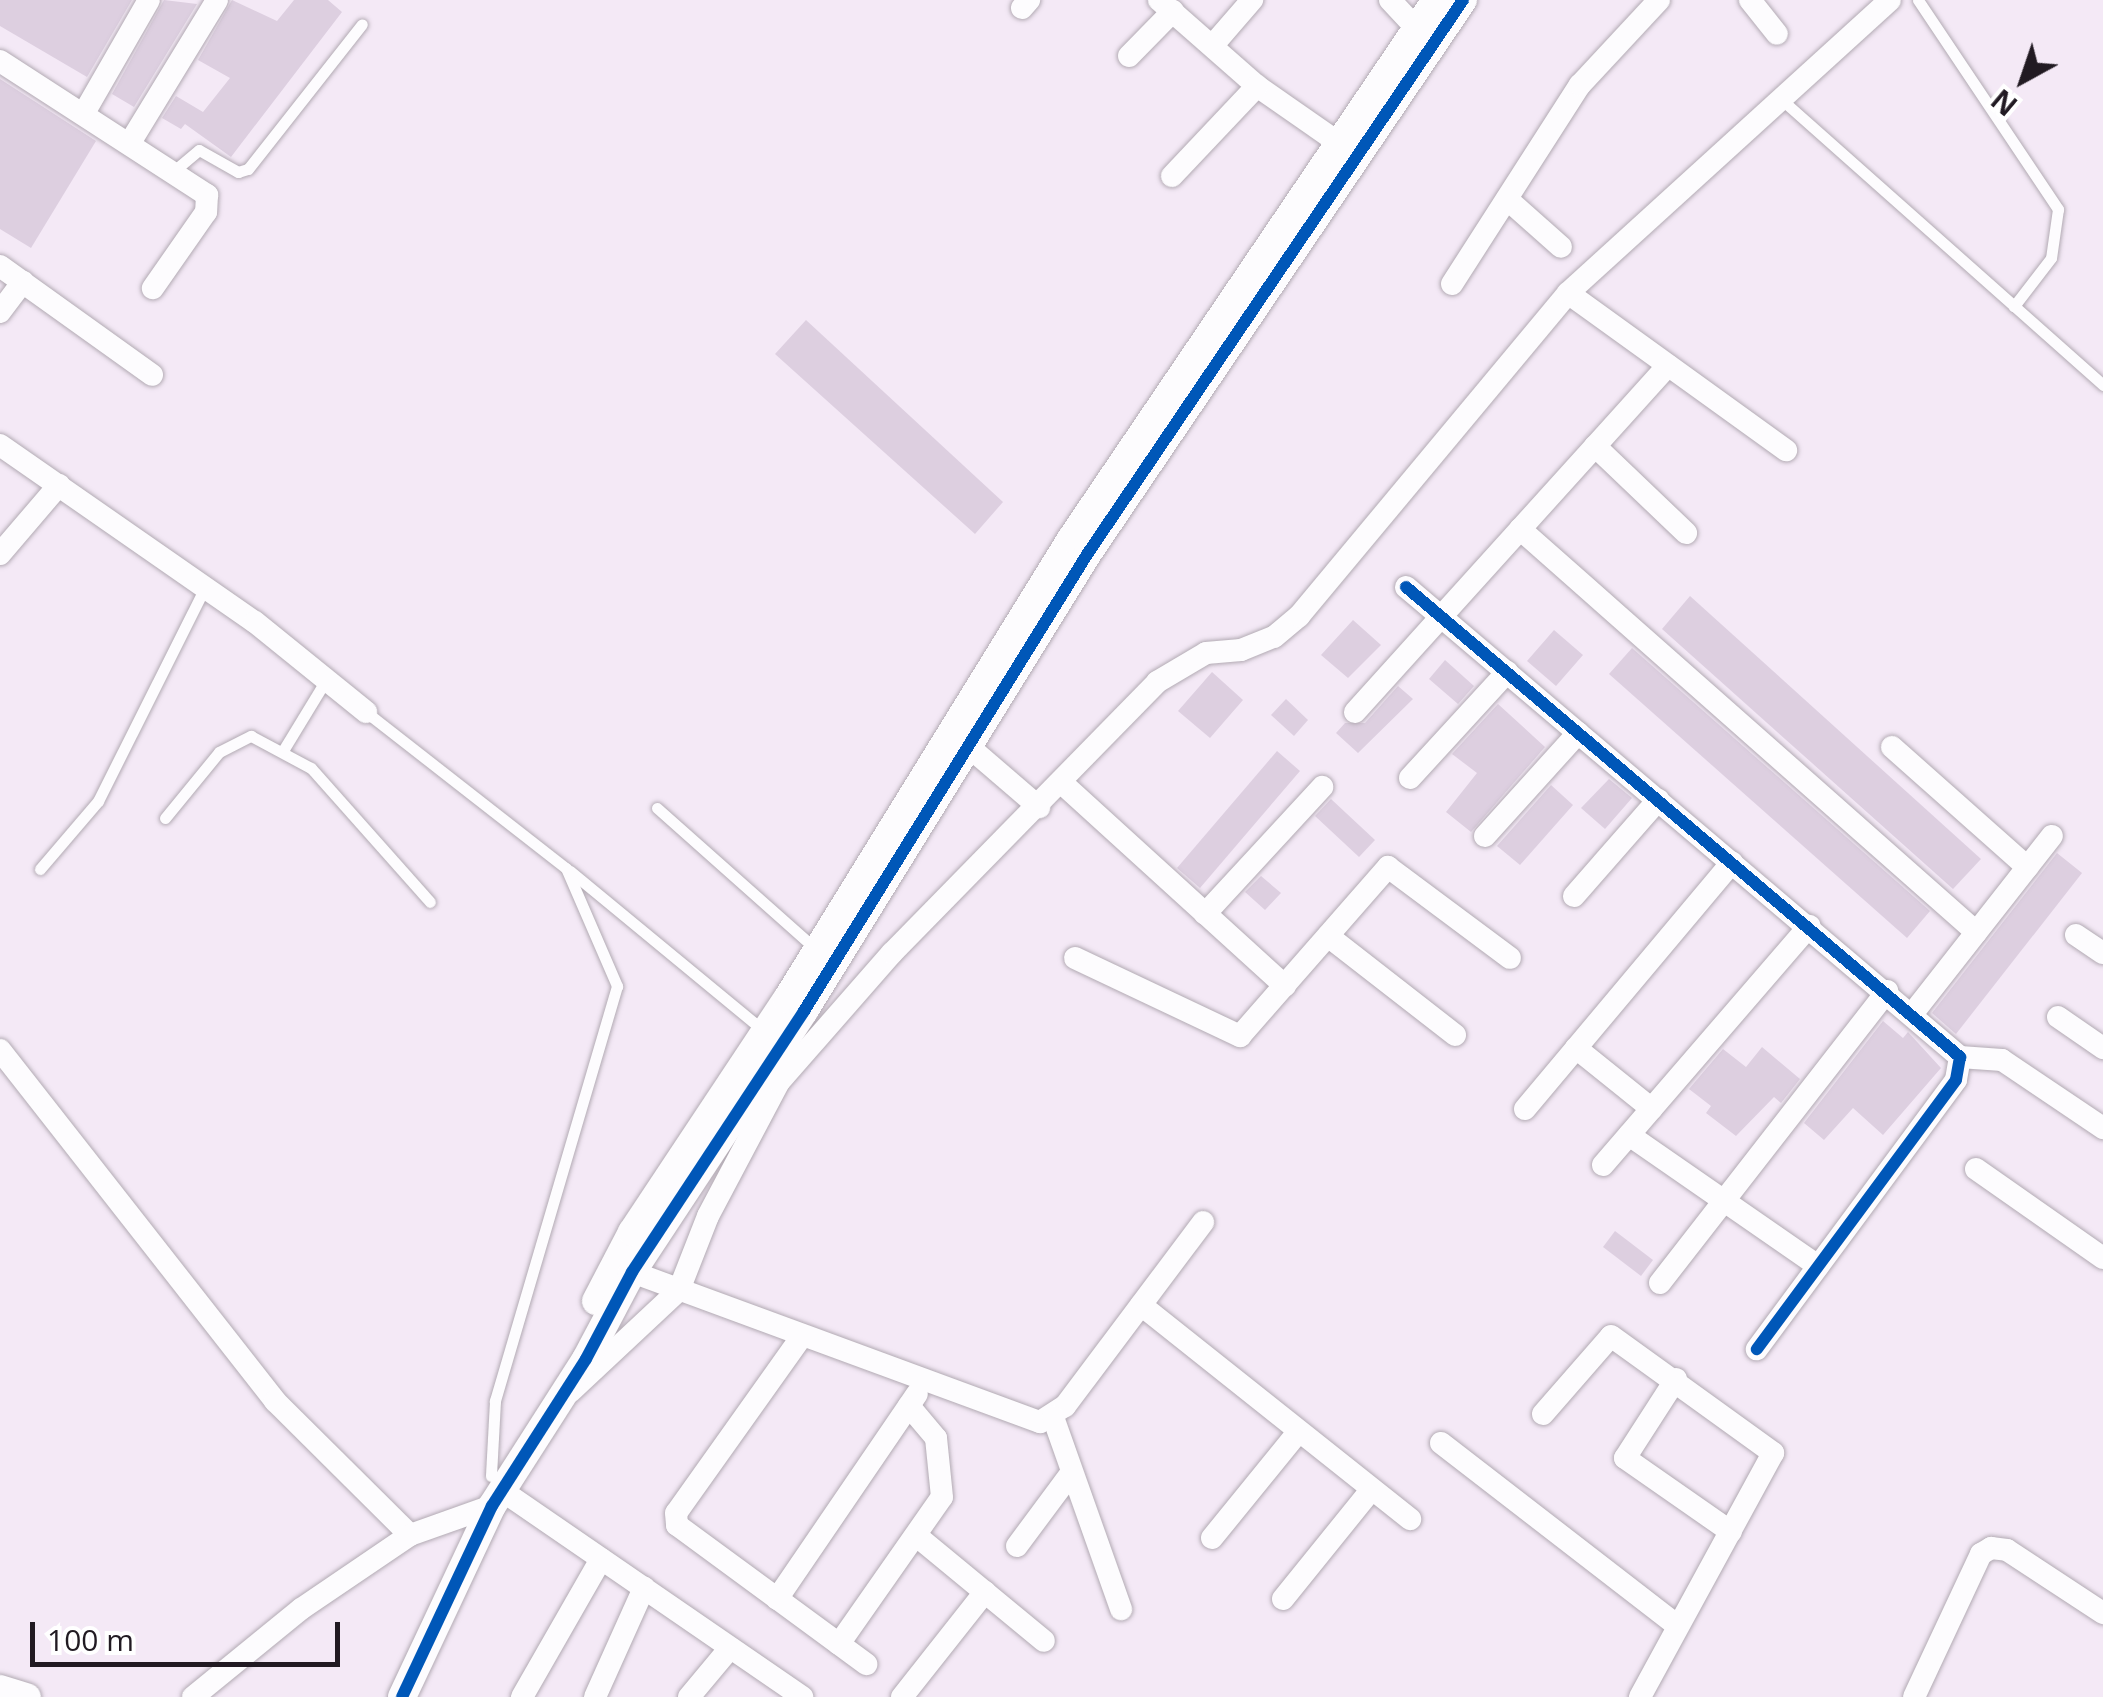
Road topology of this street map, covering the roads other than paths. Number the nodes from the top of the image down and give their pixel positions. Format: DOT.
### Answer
graph roads {
  1 [pos="149,0"];
  2 [pos="217,0"];
  3 [pos="1252,0"];
  4 [pos="1390,0"];
  5 [pos="1436,0"];
  6 [pos="1463,0"];
  7 [pos="1659,0"];
  8 [pos="1750,0"];
  9 [pos="1890,0"];
  10 [pos="1918,0"];
  11 [pos="1166,6"];
  12 [pos="362,24"];
  13 [pos="1416,28"];
  14 [pos="1777,34"];
  15 [pos="1213,45"];
  16 [pos="1129,56"];
  17 [pos="0,60"];
  18 [pos="1257,86"];
  19 [pos="1780,98"];
  20 [pos="84,112"];
  21 [pos="131,141"];
  22 [pos="1340,144"];
  23 [pos="175,170"];
  24 [pos="1172,176"];
  25 [pos="1507,198"];
  26 [pos="1562,247"];
  27 [pos="0,266"];
  28 [pos="24,282"];
  29 [pos="1452,284"];
  30 [pos="153,288"];
  31 [pos="1568,294"];
  32 [pos="2014,306"];
  33 [pos="0,312"];
  34 [pos="1668,366"];
  35 [pos="152,376"];
  36 [pos="2103,385"];
  37 [pos="0,444"];
  38 [pos="1595,446"];
  39 [pos="1786,450"];
  40 [pos="59,485"];
  41 [pos="1520,529"];
  42 [pos="1686,533"];
  43 [pos="0,554"];
  44 [pos="205,586"];
  45 [pos="1406,587"];
  46 [pos="1441,617"];
  47 [pos="1507,672"];
  48 [pos="326,680"];
  49 [pos="366,712"];
  50 [pos="1355,712"];
  51 [pos="1578,733"];
  52 [pos="968,746"];
  53 [pos="1892,747"];
  54 [pos="284,750"];
  55 [pos="1410,778"];
  56 [pos="1062,784"];
  57 [pos="1322,788"];
  58 [pos="1658,800"];
  59 [pos="1039,807"];
  60 [pos="657,808"];
  61 [pos="165,818"];
  62 [pos="1485,836"];
  63 [pos="2052,836"];
  64 [pos="1732,862"];
  65 [pos="2027,867"];
  66 [pos="566,868"];
  67 [pos="40,869"];
  68 [pos="1574,896"];
  69 [pos="430,902"];
  70 [pos="1205,914"];
  71 [pos="1809,926"];
  72 [pos="1976,932"];
  73 [pos="2076,935"];
  74 [pos="1328,936"];
  75 [pos="817,950"];
  76 [pos="2103,954"];
  77 [pos="1074,958"];
  78 [pos="1510,958"];
  79 [pos="1284,986"];
  80 [pos="1887,992"];
  81 [pos="1913,1013"];
  82 [pos="2058,1017"];
  83 [pos="765,1032"];
  84 [pos="1455,1035"];
  85 [pos="1576,1048"];
  86 [pos="2103,1048"];
  87 [pos="0,1050"];
  88 [pos="1960,1058"];
  89 [pos="1652,1108"];
  90 [pos="1525,1109"];
  91 [pos="2103,1128"];
  92 [pos="1629,1135"];
  93 [pos="1602,1165"];
  94 [pos="1976,1169"];
  95 [pos="1724,1200"];
  96 [pos="1203,1222"];
  97 [pos="2103,1258"];
  98 [pos="1818,1266"];
  99 [pos="632,1272"];
  100 [pos="1660,1282"];
  101 [pos="679,1290"];
  102 [pos="1141,1304"];
  103 [pos="802,1336"];
  104 [pos="1757,1349"];
  105 [pos="1676,1378"];
  106 [pos="924,1382"];
  107 [pos="560,1401"];
  108 [pos="909,1406"];
  109 [pos="1544,1414"];
  110 [pos="1052,1417"];
  111 [pos="1298,1432"];
  112 [pos="1441,1443"];
  113 [pos="1072,1472"];
  114 [pos="1372,1490"];
  115 [pos="489,1497"];
  116 [pos="1410,1520"];
  117 [pos="1731,1532"];
  118 [pos="410,1535"];
  119 [pos="918,1537"];
  120 [pos="1212,1538"];
  121 [pos="1017,1546"];
  122 [pos="601,1559"];
  123 [pos="644,1588"];
  124 [pos="984,1592"];
  125 [pos="776,1598"];
  126 [pos="1283,1599"];
  127 [pos="1121,1609"];
  128 [pos="2103,1613"];
  129 [pos="1674,1624"];
  130 [pos="1044,1640"];
  131 [pos="839,1644"];
  132 [pos="730,1648"];
  133 [pos="866,1664"];
  134 [pos="0,1689"];
  135 [pos="27,1697"];
  136 [pos="193,1697"];
  137 [pos="382,1697"];
  138 [pos="402,1697"];
  139 [pos="522,1697"];
  140 [pos="595,1697"];
  141 [pos="688,1697"];
  142 [pos="802,1697"];
  143 [pos="902,1697"];
  144 [pos="1640,1697"];
  145 [pos="1914,1697"];
  1 -- 20 [label="street"];
  2 -- 21 [label="street"];
  3 -- 15 [label="street"];
  4 -- 13 [label="street"];
  5 -- 13 [label="street"];
  6 -- 52 [label="street"];
  7 -- 25 [label="street"];
  8 -- 14 [label="street"];
  9 -- 19 [label="street"];
  10 -- 32 [label="lane"];
  11 -- 15 [label="street"];
  11 -- 16 [label="street"];
  12 -- 23 [label="lane"];
  13 -- 22 [label="street"];
  15 -- 18 [label="street"];
  17 -- 20 [label="street"];
  18 -- 22 [label="street"];
  18 -- 24 [label="street"];
  19 -- 31 [label="street"];
  19 -- 32 [label="lane"];
  20 -- 21 [label="street"];
  21 -- 23 [label="street"];
  22 -- 75 [label="street"];
  23 -- 30 [label="street"];
  25 -- 26 [label="street"];
  25 -- 29 [label="street"];
  27 -- 28 [label="street"];
  28 -- 33 [label="street"];
  28 -- 35 [label="street"];
  31 -- 34 [label="street"];
  31 -- 56 [label="street"];
  32 -- 36 [label="lane"];
  34 -- 38 [label="street"];
  34 -- 39 [label="street"];
  37 -- 40 [label="street"];
  38 -- 41 [label="street"];
  38 -- 42 [label="street"];
  40 -- 43 [label="street"];
  40 -- 44 [label="street"];
  41 -- 46 [label="street"];
  41 -- 72 [label="street"];
  44 -- 48 [label="street"];
  44 -- 67 [label="lane"];
  45 -- 46 [label="street"];
  46 -- 47 [label="street"];
  46 -- 50 [label="street"];
  47 -- 51 [label="street"];
  47 -- 55 [label="street"];
  48 -- 49 [label="street"];
  48 -- 54 [label="lane"];
  49 -- 66 [label="lane"];
  51 -- 58 [label="street"];
  51 -- 62 [label="street"];
  52 -- 59 [label="street"];
  52 -- 99 [label="street"];
  53 -- 65 [label="street"];
  54 -- 61 [label="lane"];
  54 -- 69 [label="lane"];
  56 -- 59 [label="street"];
  56 -- 70 [label="street"];
  57 -- 70 [label="street"];
  58 -- 64 [label="street"];
  58 -- 68 [label="street"];
  59 -- 101 [label="street"];
  60 -- 75 [label="lane"];
  63 -- 65 [label="street"];
  64 -- 71 [label="street"];
  64 -- 85 [label="street"];
  65 -- 72 [label="street"];
  66 -- 83 [label="lane"];
  66 -- 115 [label="lane"];
  70 -- 79 [label="street"];
  71 -- 80 [label="street"];
  71 -- 89 [label="street"];
  72 -- 81 [label="street"];
  73 -- 76 [label="street"];
  74 -- 78 [label="street"];
  74 -- 79 [label="street"];
  74 -- 84 [label="street"];
  75 -- 83 [label="street"];
  77 -- 79 [label="street"];
  80 -- 81 [label="street"];
  80 -- 95 [label="street"];
  81 -- 88 [label="street"];
  82 -- 86 [label="street"];
  83 -- 115 [label="street"];
  85 -- 89 [label="street"];
  85 -- 90 [label="street"];
  87 -- 118 [label="street"];
  88 -- 91 [label="street"];
  88 -- 98 [label="street"];
  89 -- 92 [label="street"];
  92 -- 93 [label="street"];
  92 -- 95 [label="street"];
  94 -- 97 [label="street"];
  95 -- 98 [label="street"];
  95 -- 100 [label="street"];
  96 -- 102 [label="street"];
  98 -- 104 [label="street"];
  99 -- 101 [label="street"];
  99 -- 107 [label="street"];
  101 -- 103 [label="street"];
  101 -- 107 [label="street"];
  102 -- 110 [label="street"];
  102 -- 111 [label="street"];
  103 -- 106 [label="street"];
  103 -- 125 [label="street"];
  105 -- 109 [label="street"];
  105 -- 117 [label="street"];
  105 -- 117 [label="street"];
  106 -- 108 [label="street"];
  106 -- 110 [label="street"];
  107 -- 115 [label="street"];
  108 -- 119 [label="street"];
  108 -- 125 [label="street"];
  110 -- 113 [label="street"];
  111 -- 114 [label="street"];
  111 -- 120 [label="street"];
  112 -- 129 [label="street"];
  113 -- 121 [label="street"];
  113 -- 127 [label="street"];
  114 -- 116 [label="street"];
  114 -- 126 [label="street"];
  115 -- 118 [label="street"];
  115 -- 122 [label="street"];
  115 -- 137 [label="street"];
  115 -- 138 [label="street"];
  117 -- 129 [label="street"];
  118 -- 136 [label="street"];
  119 -- 124 [label="street"];
  119 -- 131 [label="street"];
  122 -- 123 [label="street"];
  122 -- 139 [label="street"];
  123 -- 132 [label="street"];
  123 -- 140 [label="street"];
  124 -- 130 [label="street"];
  124 -- 143 [label="street"];
  125 -- 131 [label="street"];
  128 -- 145 [label="street"];
  129 -- 144 [label="street"];
  131 -- 133 [label="street"];
  132 -- 141 [label="street"];
  132 -- 142 [label="street"];
  134 -- 135 [label="street"];
}
